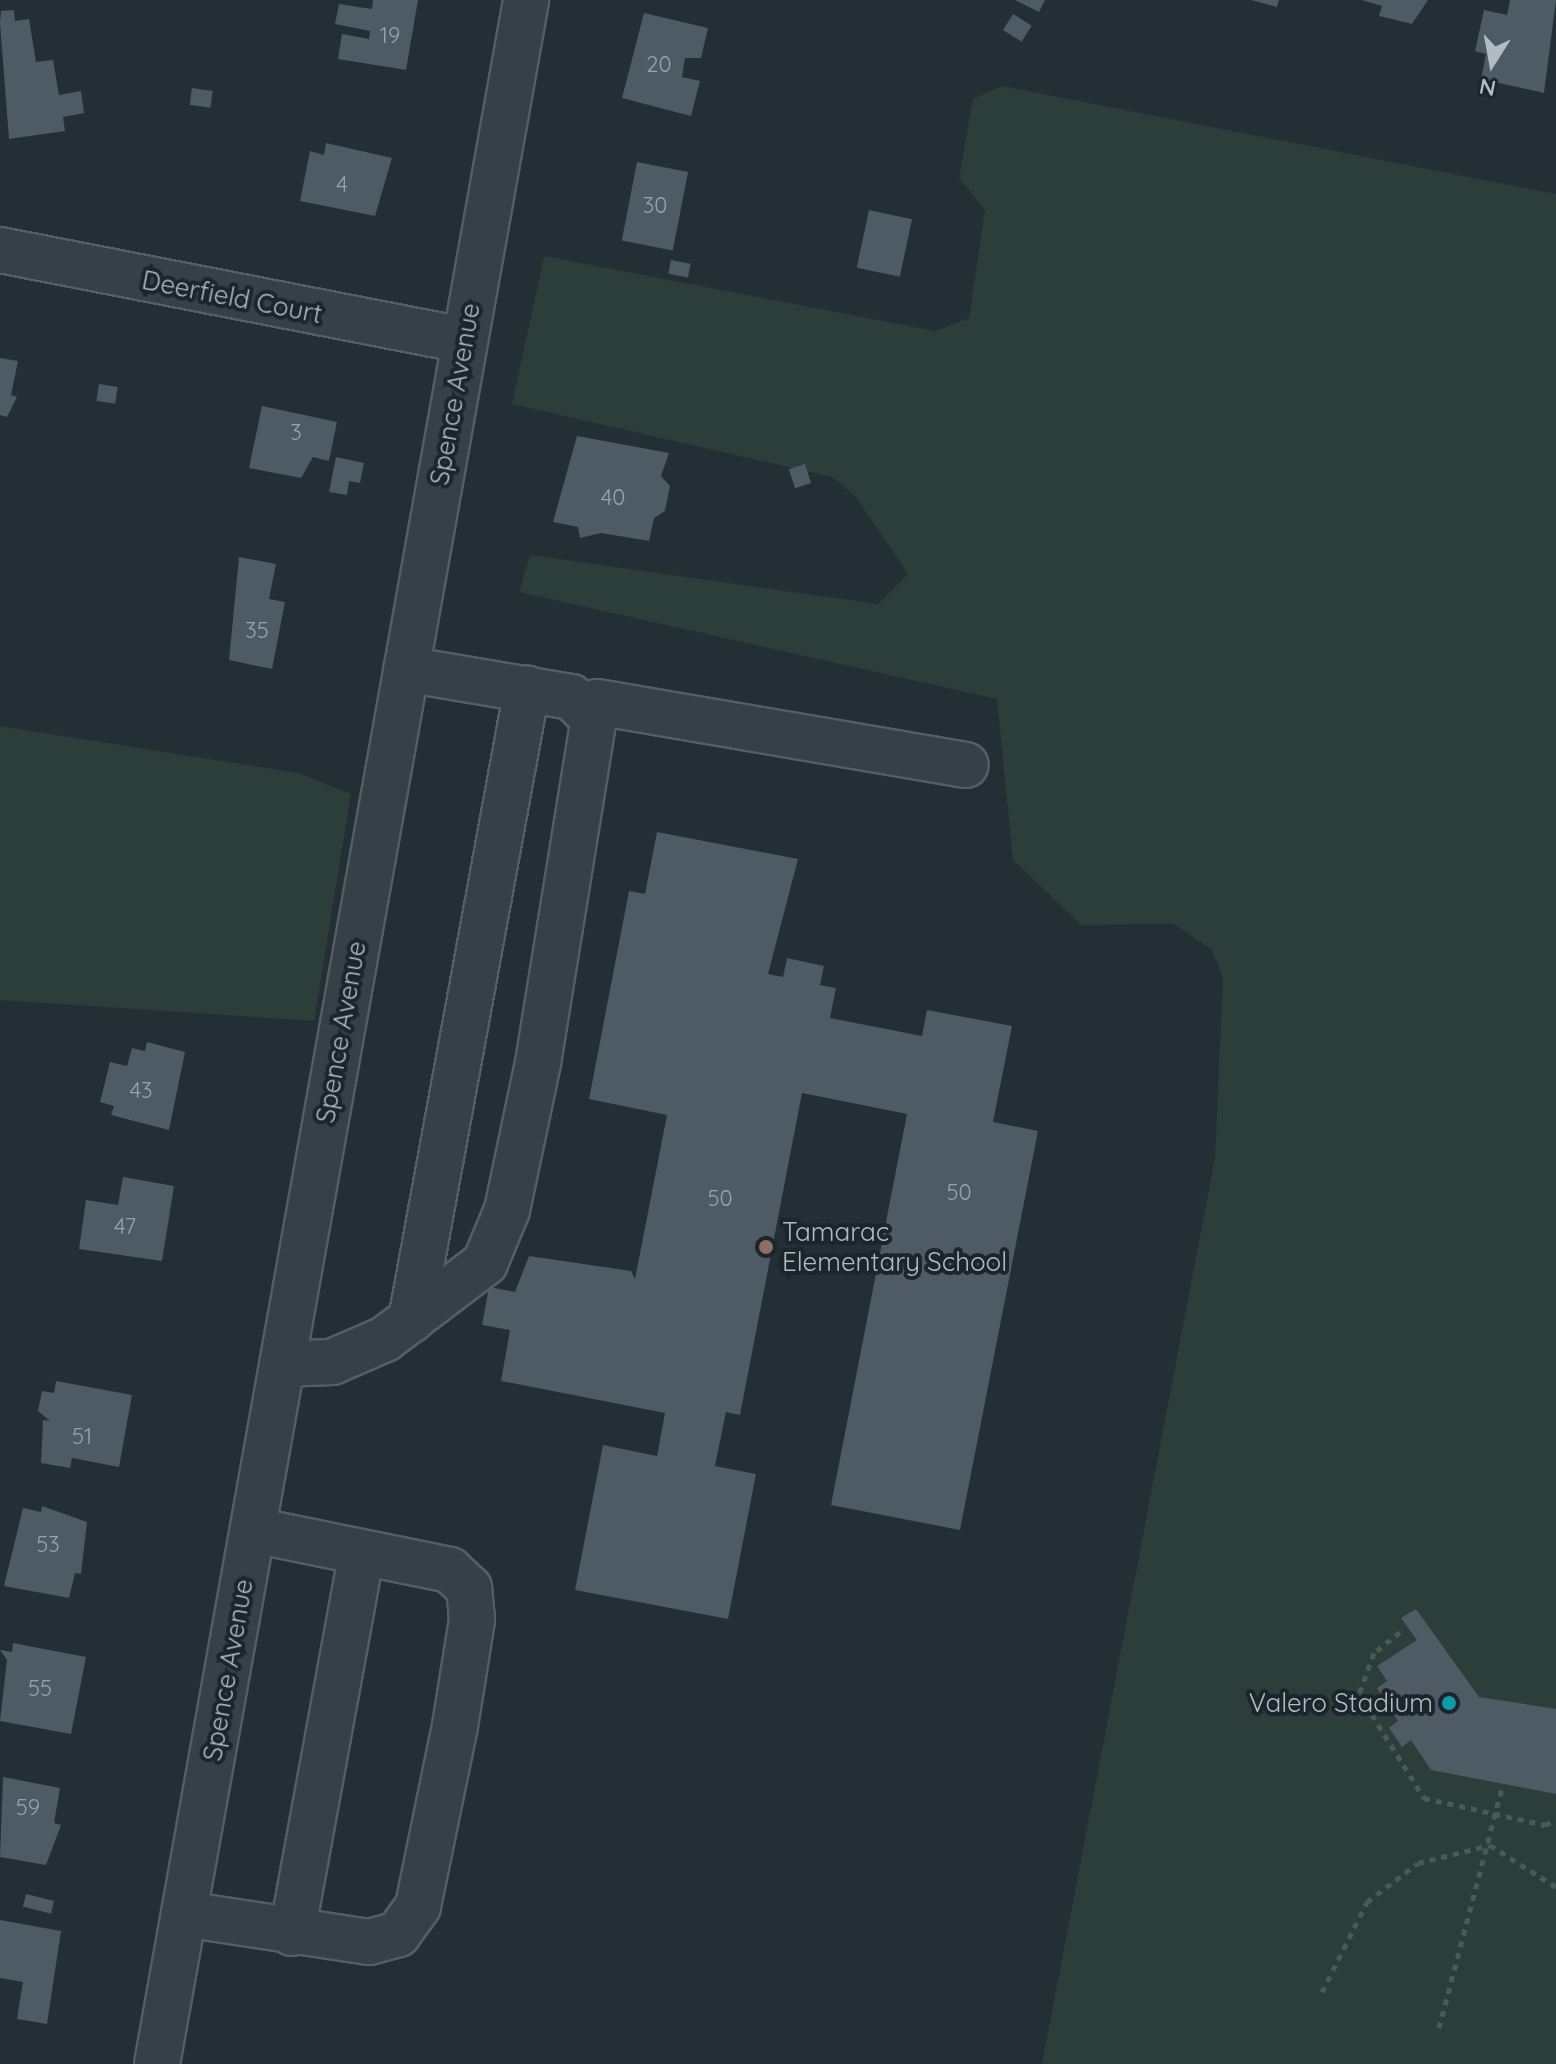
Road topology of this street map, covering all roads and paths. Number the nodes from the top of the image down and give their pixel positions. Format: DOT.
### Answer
graph roads {
  1 [pos="526,0"];
  2 [pos="0,250"];
  3 [pos="464,340"];
  4 [pos="406,669"];
  5 [pos="527,689"];
  6 [pos="583,708"];
  7 [pos="966,765"];
  8 [pos="429,1309"];
  9 [pos="282,1364"];
  10 [pos="253,1530"];
  11 [pos="362,1552"];
  12 [pos="1400,1632"];
  13 [pos="1503,1784"];
  14 [pos="1497,1814"];
  15 [pos="1556,1820"];
  16 [pos="1490,1845"];
  17 [pos="1556,1887"];
  18 [pos="184,1914"];
  19 [pos="292,1933"];
  20 [pos="1322,1992"];
  21 [pos="1439,2028"];
  22 [pos="157,2064"];
  1 -- 3 [label="street, Spence Avenue"];
  2 -- 3 [label="street, Deerfield Court"];
  3 -- 4 [label="street, Spence Avenue"];
  4 -- 5 [label="street"];
  4 -- 9 [label="street, Spence Avenue"];
  5 -- 6 [label="street"];
  5 -- 8 [label="street"];
  6 -- 7 [label="street"];
  6 -- 8 [label="street"];
  8 -- 9 [label="street"];
  9 -- 10 [label="street, Spence Avenue"];
  10 -- 11 [label="street"];
  10 -- 18 [label="street, Spence Avenue"];
  11 -- 19 [label="street"];
  11 -- 19 [label="street"];
  12 -- 14 [label="path"];
  13 -- 14 [label="path"];
  14 -- 15 [label="path"];
  14 -- 16 [label="path"];
  16 -- 17 [label="path"];
  16 -- 20 [label="path"];
  16 -- 21 [label="path"];
  18 -- 19 [label="street"];
  18 -- 22 [label="street, Spence Avenue"];
}
